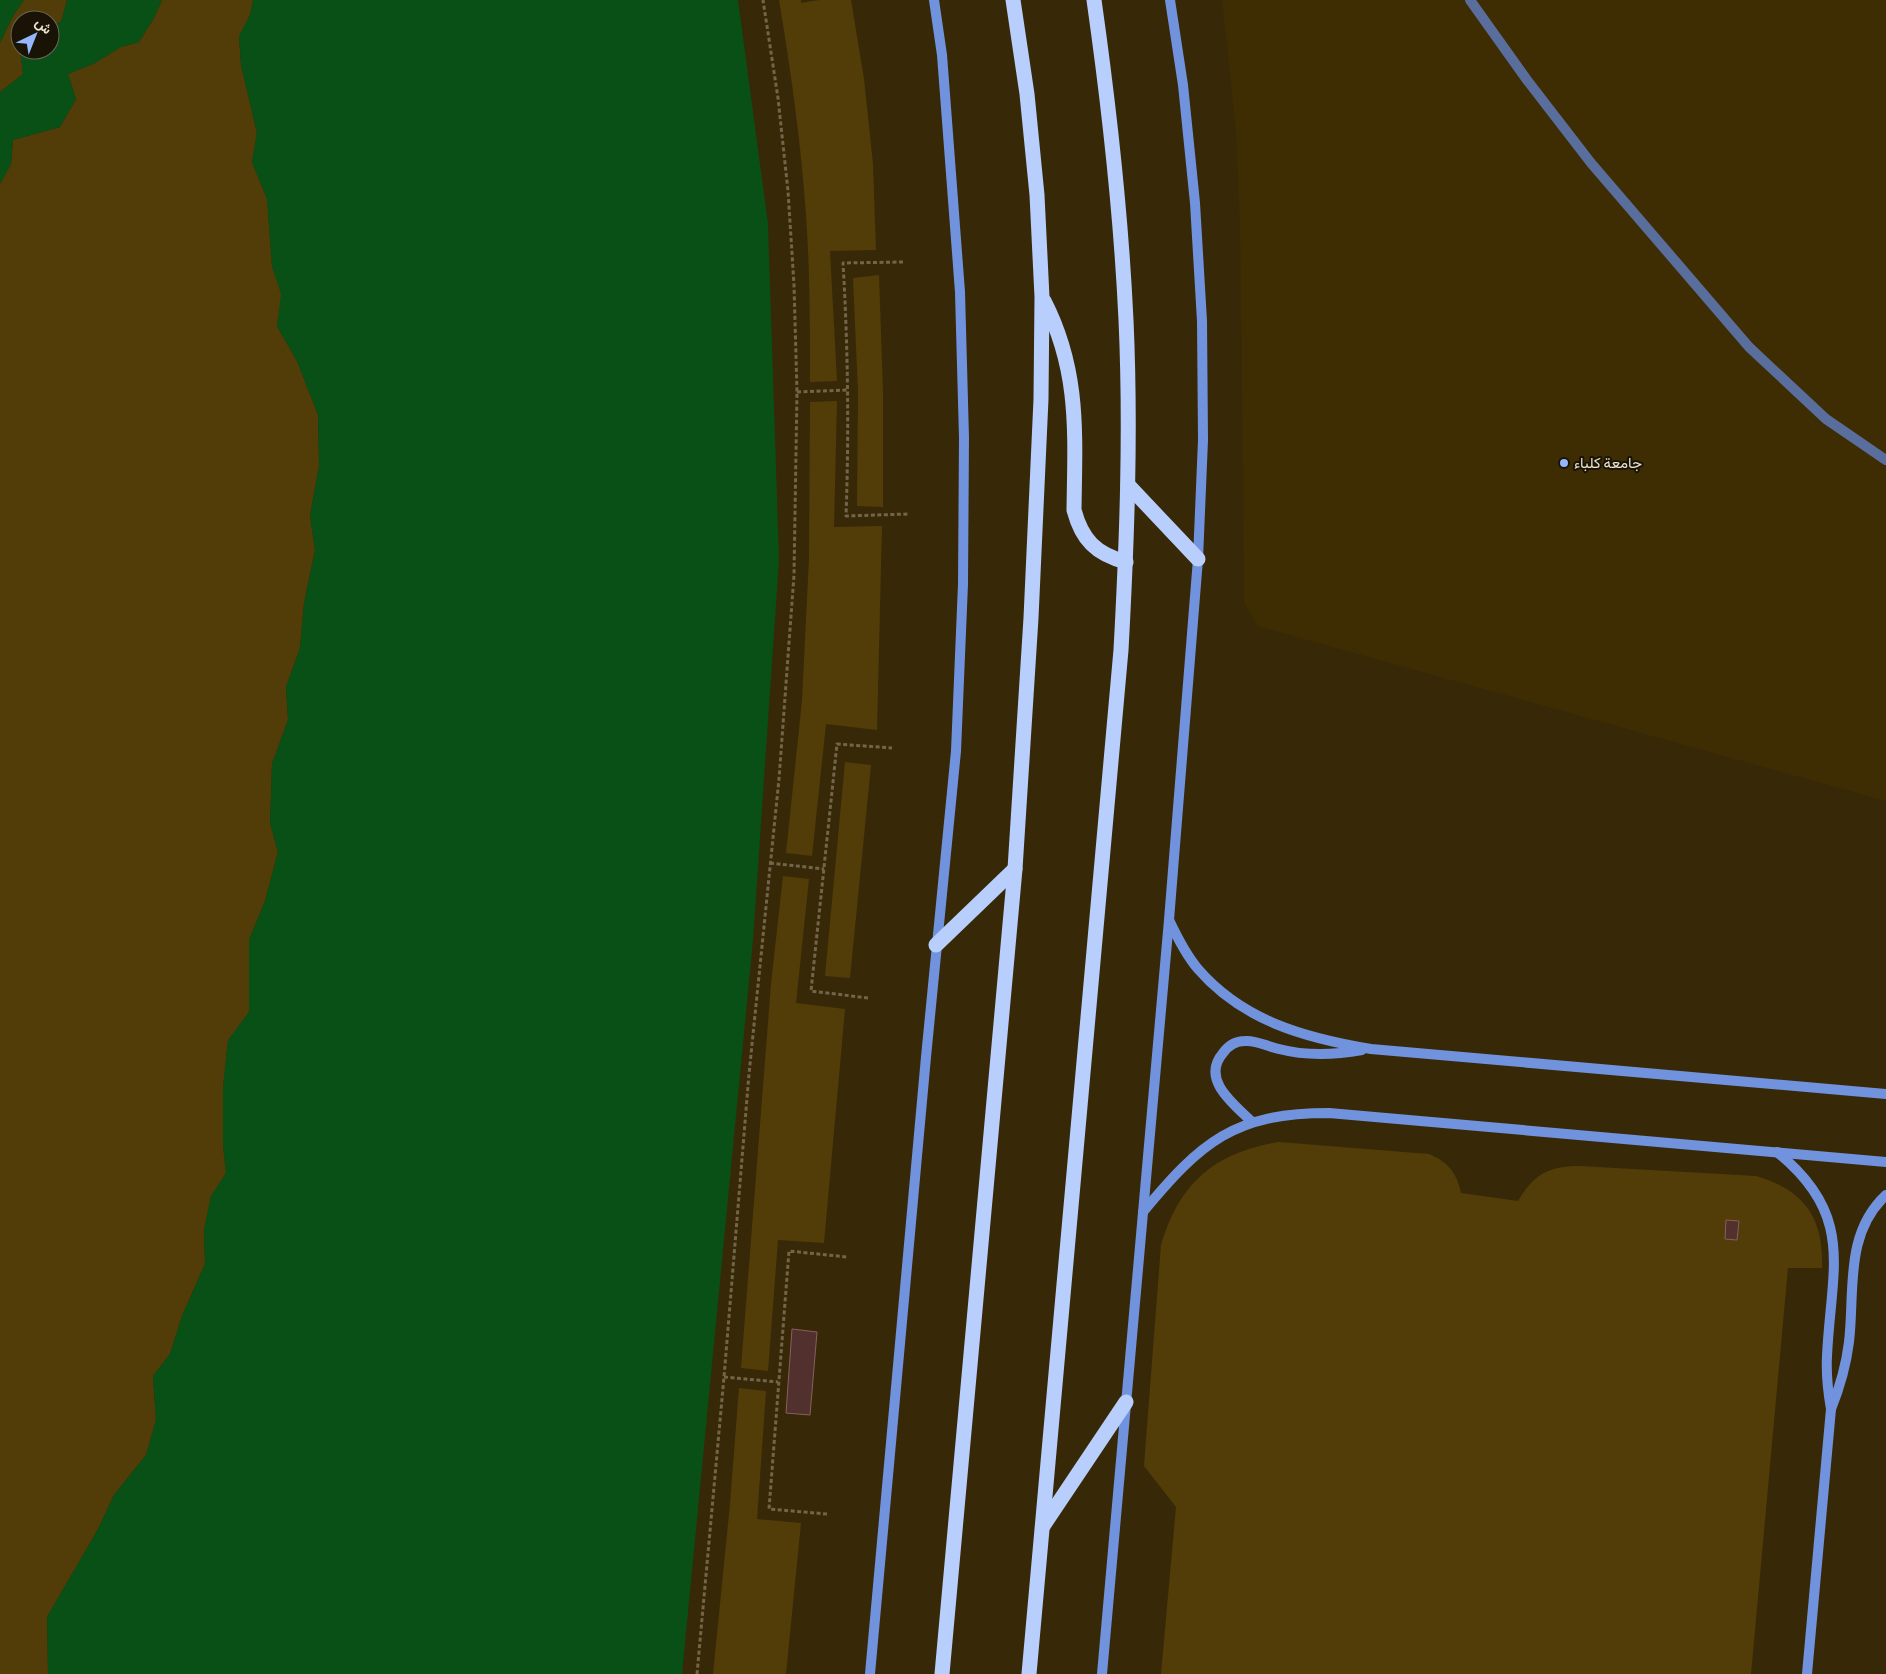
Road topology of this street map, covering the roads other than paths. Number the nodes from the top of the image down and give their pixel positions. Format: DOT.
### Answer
graph roads {
  1 [pos="934,0"];
  2 [pos="1013,0"];
  3 [pos="1094,0"];
  4 [pos="1170,0"];
  5 [pos="1470,0"];
  6 [pos="1042,297"];
  7 [pos="1886,460"];
  8 [pos="1128,485"];
  9 [pos="1198,559"];
  10 [pos="1126,562"];
  11 [pos="1015,869"];
  12 [pos="1169,920"];
  13 [pos="936,945"];
  14 [pos="1371,1048"];
  15 [pos="1886,1094"];
  16 [pos="1252,1122"];
  17 [pos="1777,1152"];
  18 [pos="1886,1162"];
  19 [pos="1886,1195"];
  20 [pos="1143,1213"];
  21 [pos="1126,1402"];
  22 [pos="1831,1410"];
  23 [pos="1042,1527"];
  24 [pos="870,1674"];
  25 [pos="942,1674"];
  26 [pos="1029,1674"];
  27 [pos="1102,1674"];
  28 [pos="1807,1674"];
  1 -- 13 [label="street"];
  2 -- 6 [label="highway"];
  3 -- 8 [label="highway"];
  4 -- 9 [label="street"];
  5 -- 7 [label="lane"];
  6 -- 10 [label="highway"];
  6 -- 11 [label="highway"];
  8 -- 9 [label="highway"];
  8 -- 10 [label="highway"];
  9 -- 12 [label="street"];
  10 -- 23 [label="highway"];
  11 -- 13 [label="highway"];
  11 -- 25 [label="highway"];
  12 -- 14 [label="street"];
  12 -- 20 [label="street"];
  13 -- 24 [label="street"];
  14 -- 15 [label="street"];
  14 -- 16 [label="street"];
  16 -- 17 [label="street"];
  16 -- 20 [label="street"];
  17 -- 18 [label="street"];
  17 -- 22 [label="street"];
  19 -- 22 [label="street"];
  20 -- 21 [label="street"];
  21 -- 23 [label="highway"];
  21 -- 27 [label="street"];
  22 -- 28 [label="street"];
  23 -- 26 [label="highway"];
}
